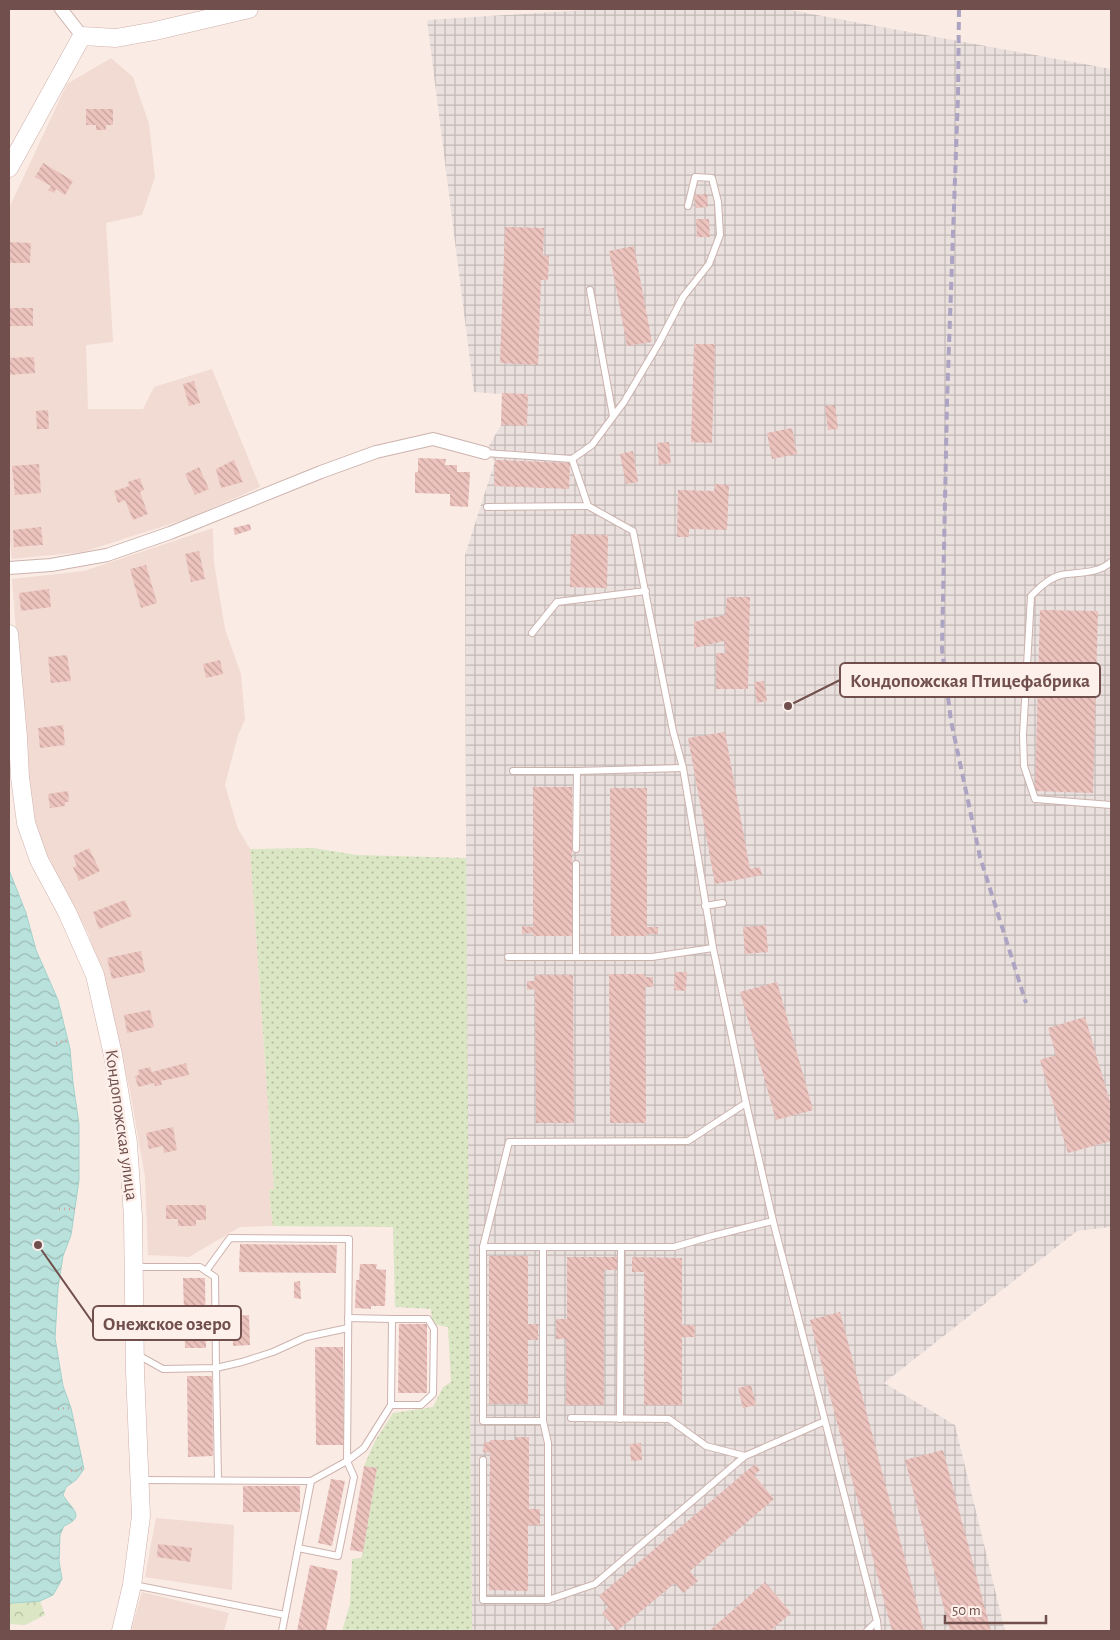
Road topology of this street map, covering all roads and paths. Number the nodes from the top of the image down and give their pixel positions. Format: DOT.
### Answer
graph roads {
  1 [pos="61,9"];
  2 [pos="249,9"];
  3 [pos="82,36"];
  4 [pos="9,168"];
  5 [pos="688,206"];
  6 [pos="590,290"];
  7 [pos="613,416"];
  8 [pos="485,453"];
  9 [pos="572,459"];
  10 [pos="487,506"];
  11 [pos="588,506"];
  12 [pos="1111,562"];
  13 [pos="9,568"];
  14 [pos="646,591"];
  15 [pos="532,632"];
  16 [pos="9,634"];
  17 [pos="683,768"];
  18 [pos="512,771"];
  19 [pos="577,771"];
  20 [pos="1111,805"];
  21 [pos="576,849"];
  22 [pos="576,864"];
  23 [pos="724,902"];
  24 [pos="705,906"];
  25 [pos="713,948"];
  26 [pos="576,957"];
  27 [pos="508,958"];
  28 [pos="68,1040"];
  29 [pos="56,1043"];
  30 [pos="746,1103"];
  31 [pos="75,1208"];
  32 [pos="59,1209"];
  33 [pos="773,1222"];
  34 [pos="483,1247"];
  35 [pos="543,1247"];
  36 [pos="621,1247"];
  37 [pos="134,1267"];
  38 [pos="206,1271"];
  39 [pos="348,1318"];
  40 [pos="392,1319"];
  41 [pos="348,1328"];
  42 [pos="135,1354"];
  43 [pos="216,1368"];
  44 [pos="391,1405"];
  45 [pos="71,1408"];
  46 [pos="58,1409"];
  47 [pos="571,1418"];
  48 [pos="620,1418"];
  49 [pos="543,1421"];
  50 [pos="825,1421"];
  51 [pos="745,1456"];
  52 [pos="483,1460"];
  53 [pos="347,1461"];
  54 [pos="84,1469"];
  55 [pos="71,1470"];
  56 [pos="140,1480"];
  57 [pos="218,1480"];
  58 [pos="312,1481"];
  59 [pos="298,1548"];
  60 [pos="132,1585"];
  61 [pos="548,1600"];
  62 [pos="285,1615"];
  63 [pos="877,1621"];
  64 [pos="120,1631"];
  65 [pos="282,1631"];
  66 [pos="867,1631"];
  67 [pos="878,1631"];
  1 -- 3 [label="street"];
  2 -- 3 [label="street"];
  3 -- 4 [label="street"];
  5 -- 7 [label="lane"];
  6 -- 7 [label="lane"];
  7 -- 9 [label="lane"];
  8 -- 9 [label="lane"];
  8 -- 13 [label="street"];
  9 -- 11 [label="lane"];
  10 -- 11 [label="lane"];
  11 -- 14 [label="lane"];
  12 -- 20 [label="lane"];
  14 -- 15 [label="lane"];
  14 -- 17 [label="lane"];
  16 -- 37 [label="street, Кондопожская улица"];
  17 -- 19 [label="lane"];
  17 -- 24 [label="lane"];
  18 -- 19 [label="lane"];
  19 -- 21 [label="lane"];
  22 -- 26 [label="lane"];
  23 -- 24 [label="lane"];
  24 -- 25 [label="lane"];
  25 -- 26 [label="lane"];
  25 -- 30 [label="lane"];
  26 -- 27 [label="lane"];
  28 -- 29 [label="path"];
  30 -- 33 [label="lane"];
  30 -- 34 [label="lane"];
  31 -- 32 [label="path"];
  33 -- 36 [label="lane"];
  33 -- 50 [label="lane"];
  34 -- 35 [label="lane"];
  34 -- 49 [label="lane"];
  35 -- 36 [label="lane"];
  35 -- 49 [label="lane"];
  36 -- 48 [label="lane"];
  37 -- 38 [label="lane"];
  37 -- 42 [label="street, Кондопожская улица"];
  38 -- 39 [label="lane"];
  38 -- 43 [label="lane"];
  39 -- 40 [label="lane"];
  39 -- 41 [label="lane"];
  40 -- 44 [label="lane"];
  40 -- 44 [label="lane"];
  41 -- 43 [label="lane"];
  41 -- 53 [label="lane"];
  42 -- 43 [label="lane"];
  42 -- 56 [label="street, Кондопожская улица"];
  43 -- 57 [label="lane"];
  44 -- 53 [label="lane"];
  45 -- 46 [label="path"];
  47 -- 48 [label="lane"];
  48 -- 51 [label="lane"];
  49 -- 61 [label="lane"];
  50 -- 51 [label="lane"];
  50 -- 63 [label="lane"];
  51 -- 61 [label="lane"];
  52 -- 61 [label="lane"];
  53 -- 58 [label="lane"];
  53 -- 59 [label="lane"];
  54 -- 55 [label="path"];
  56 -- 57 [label="lane"];
  56 -- 60 [label="street, Кондопожская улица"];
  57 -- 58 [label="lane"];
  58 -- 59 [label="lane"];
  59 -- 62 [label="lane"];
  60 -- 62 [label="lane"];
  60 -- 64 [label="street, Кондопожская улица"];
  62 -- 65 [label="lane"];
  63 -- 66 [label="lane"];
  63 -- 67 [label="lane"];
}
